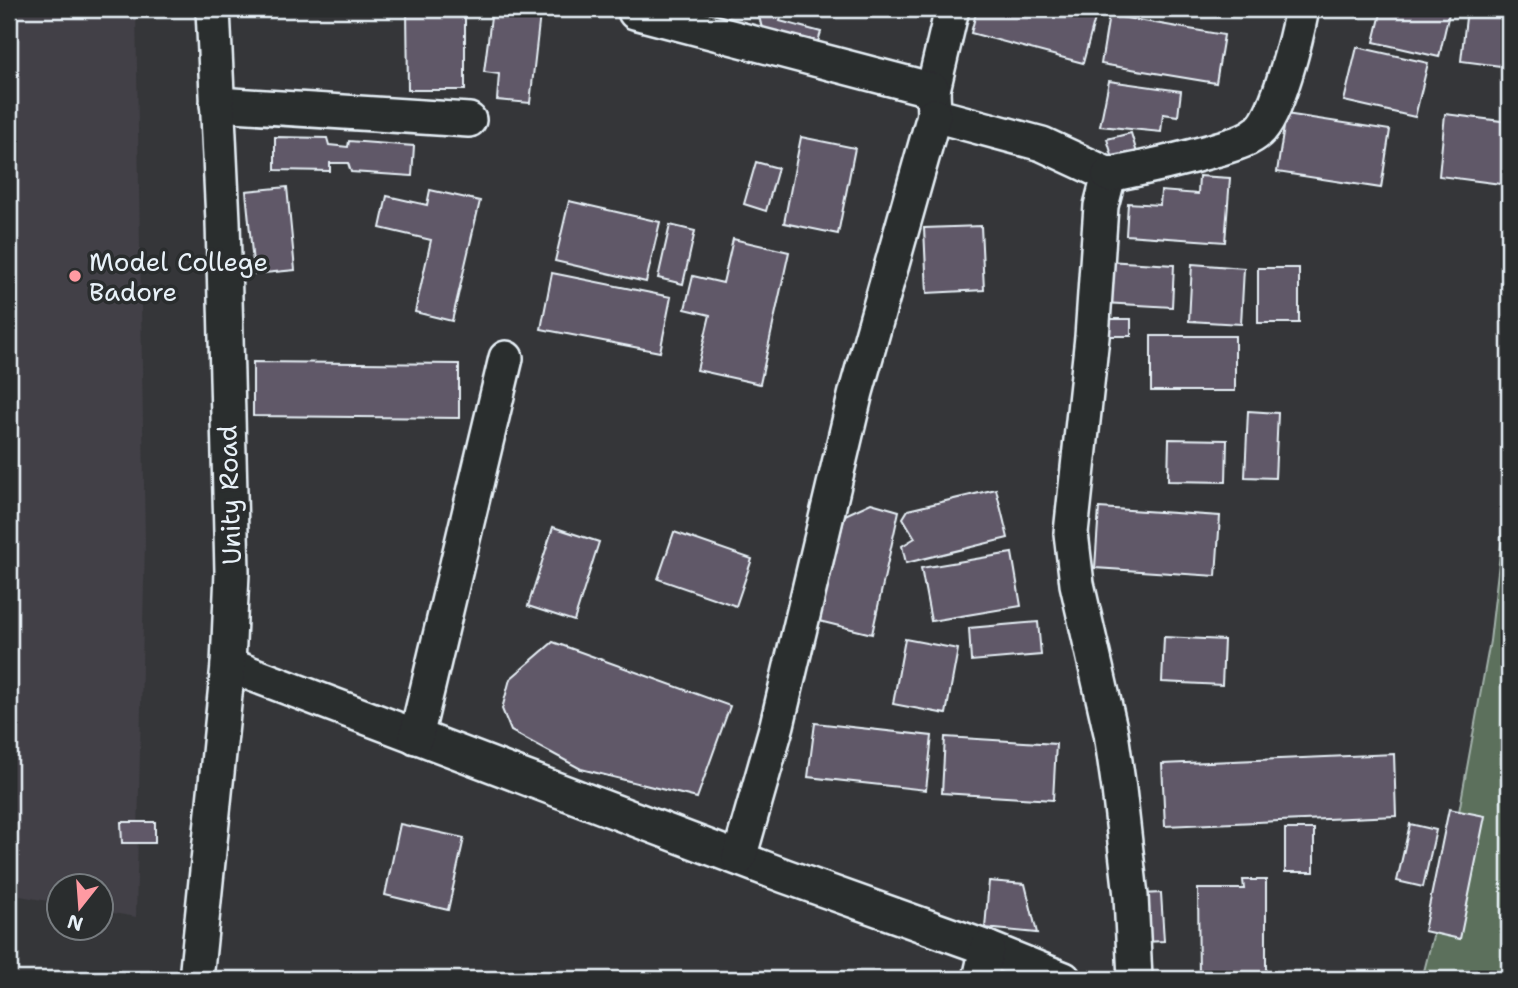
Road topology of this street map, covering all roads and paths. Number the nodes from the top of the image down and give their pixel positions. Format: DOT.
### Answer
graph roads {
  1 [pos="212,9"];
  2 [pos="952,9"];
  3 [pos="1302,9"];
  4 [pos="635,12"];
  5 [pos="933,102"];
  6 [pos="217,104"];
  7 [pos="469,120"];
  8 [pos="1109,175"];
  9 [pos="506,358"];
  10 [pos="228,665"];
  11 [pos="416,737"];
  12 [pos="739,858"];
  13 [pos="984,964"];
  14 [pos="196,979"];
  15 [pos="1064,979"];
  16 [pos="1135,979"];
  1 -- 6 [label="street, Unity Road"];
  2 -- 5 [label="street"];
  3 -- 8 [label="street"];
  4 -- 5 [label="street"];
  5 -- 8 [label="street"];
  5 -- 12 [label="street"];
  6 -- 7 [label="street"];
  6 -- 10 [label="street, Unity Road"];
  8 -- 16 [label="street"];
  9 -- 11 [label="street"];
  10 -- 11 [label="street"];
  10 -- 14 [label="street, Unity Road"];
  11 -- 12 [label="street"];
  12 -- 13 [label="street"];
  13 -- 15 [label="street"];
}
